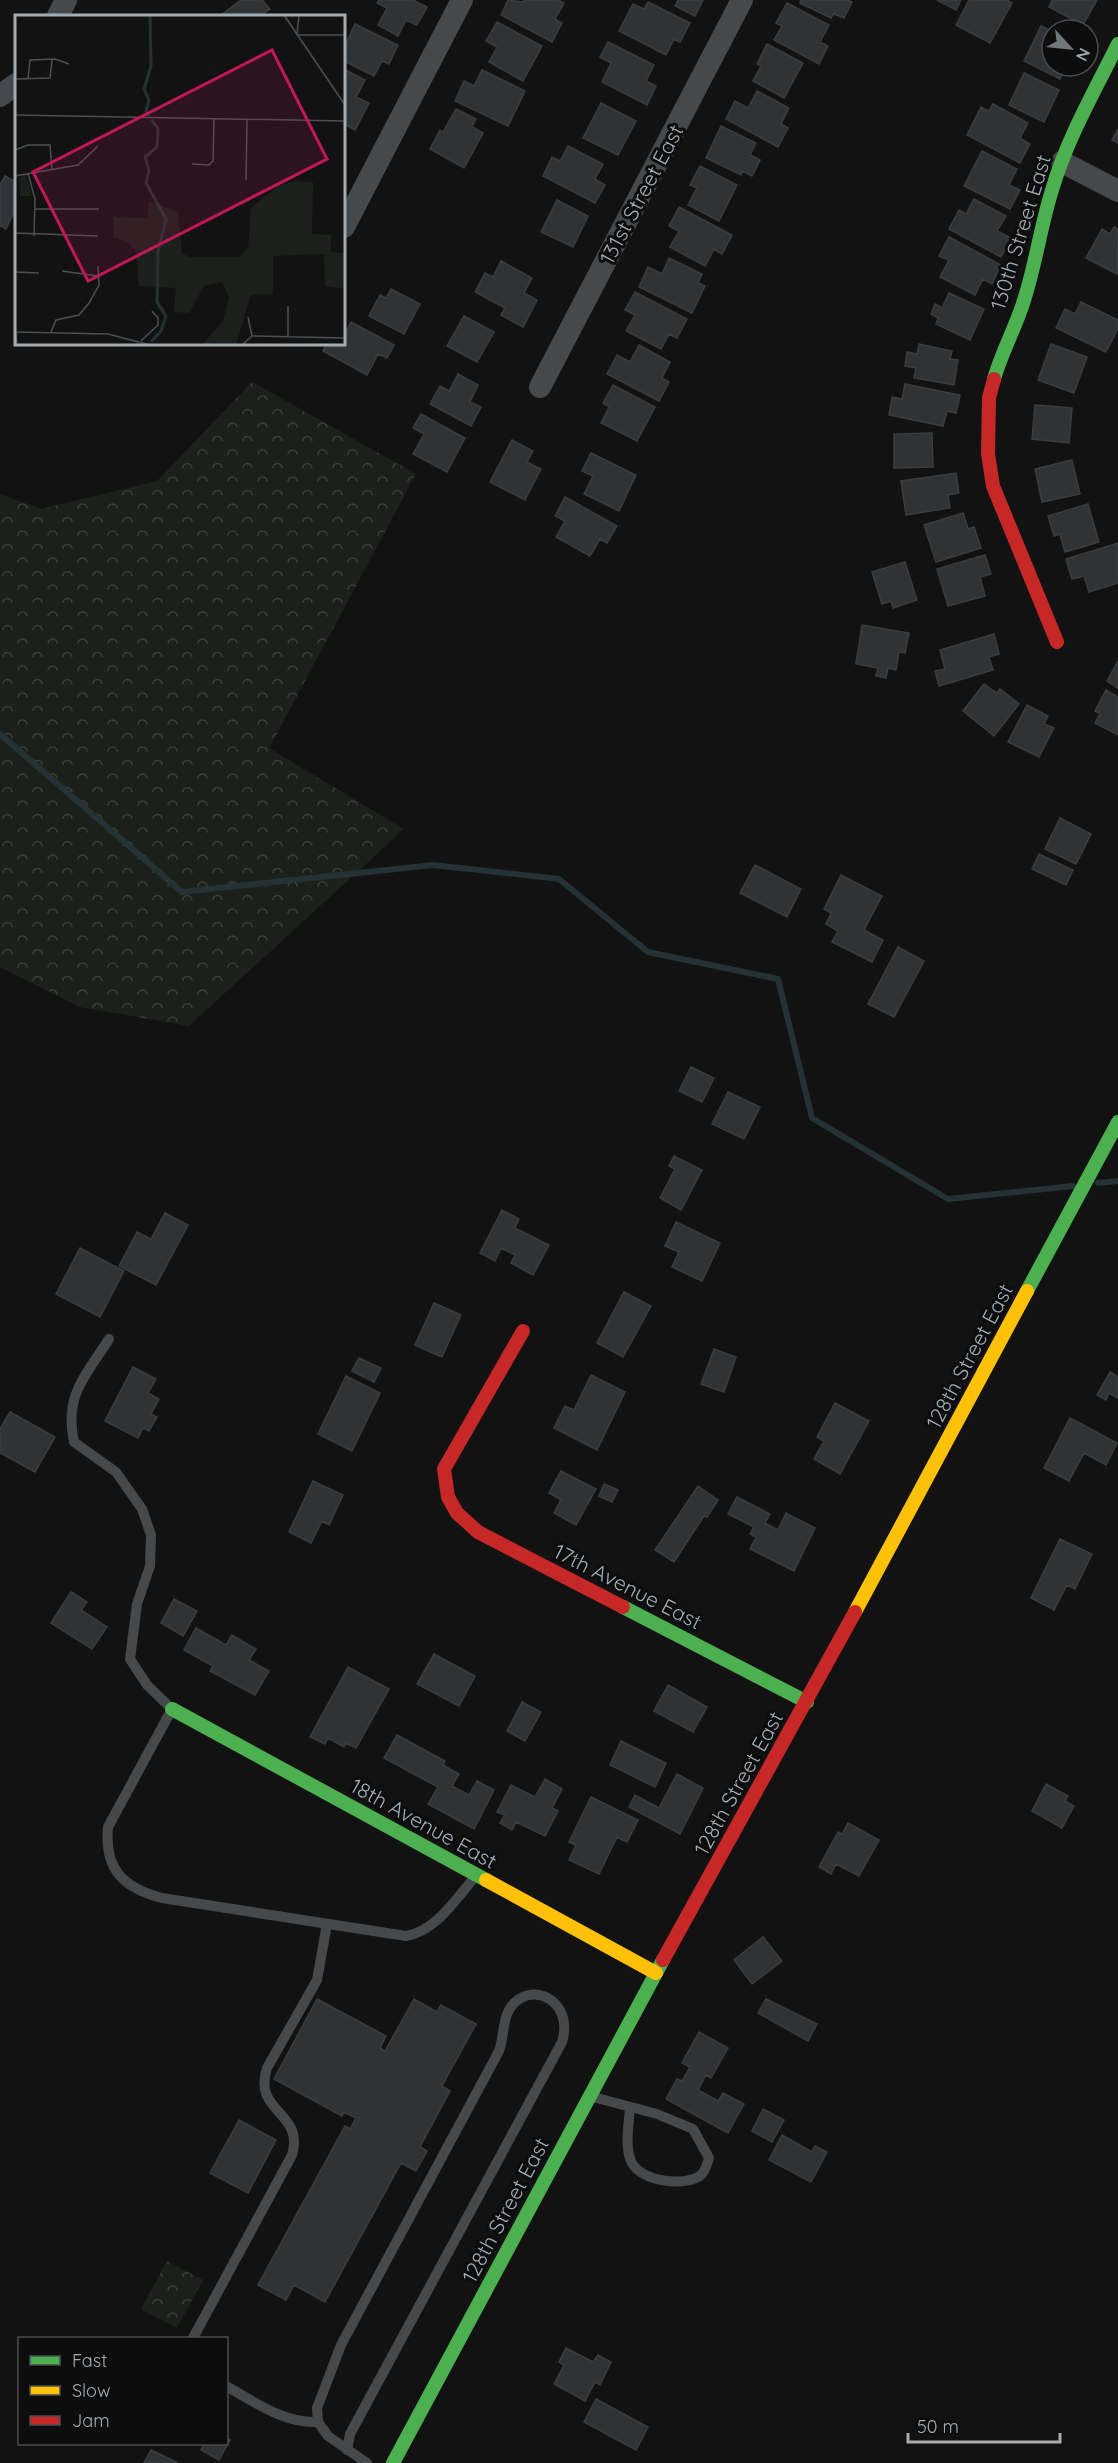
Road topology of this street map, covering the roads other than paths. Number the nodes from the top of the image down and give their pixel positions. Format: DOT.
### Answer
graph roads {
  1 [pos="66,0"];
  2 [pos="462,0"];
  3 [pos="742,0"];
  4 [pos="58,15"];
  5 [pos="1118,44"];
  6 [pos="15,85"];
  7 [pos="0,97"];
  8 [pos="15,106"];
  9 [pos="1062,162"];
  10 [pos="1118,191"];
  11 [pos="345,225"];
  12 [pos="540,387"];
  13 [pos="1057,642"];
  14 [pos="1118,1122"];
  15 [pos="523,1331"];
  16 [pos="109,1339"];
  17 [pos="807,1702"];
  18 [pos="172,1709"];
  19 [pos="476,1876"];
  20 [pos="327,1924"];
  21 [pos="656,1973"];
  22 [pos="590,2096"];
  23 [pos="630,2107"];
  24 [pos="194,2337"];
  25 [pos="228,2387"];
  26 [pos="318,2422"];
  27 [pos="347,2450"];
  28 [pos="367,2463"];
  29 [pos="393,2463"];
  1 -- 4 [label="street"];
  2 -- 11 [label="street"];
  3 -- 12 [label="street, 131st Street East"];
  5 -- 9 [label="street, 130th Street East"];
  6 -- 7 [label="street"];
  7 -- 8 [label="street"];
  9 -- 10 [label="street"];
  9 -- 13 [label="street, 130th Street East"];
  14 -- 17 [label="street, 128th Street East"];
  15 -- 17 [label="street, 17th Avenue East"];
  16 -- 18 [label="lane"];
  17 -- 21 [label="street, 128th Street East"];
  18 -- 19 [label="street, 18th Avenue East"];
  18 -- 20 [label="lane"];
  19 -- 20 [label="lane"];
  19 -- 21 [label="street, 18th Avenue East"];
  20 -- 24 [label="lane"];
  21 -- 22 [label="street, 128th Street East"];
  22 -- 23 [label="lane"];
  22 -- 29 [label="street, 128th Street East"];
  23 -- 23 [label="lane"];
  25 -- 26 [label="lane"];
  26 -- 27 [label="lane"];
  26 -- 27 [label="lane"];
  27 -- 28 [label="lane"];
}
